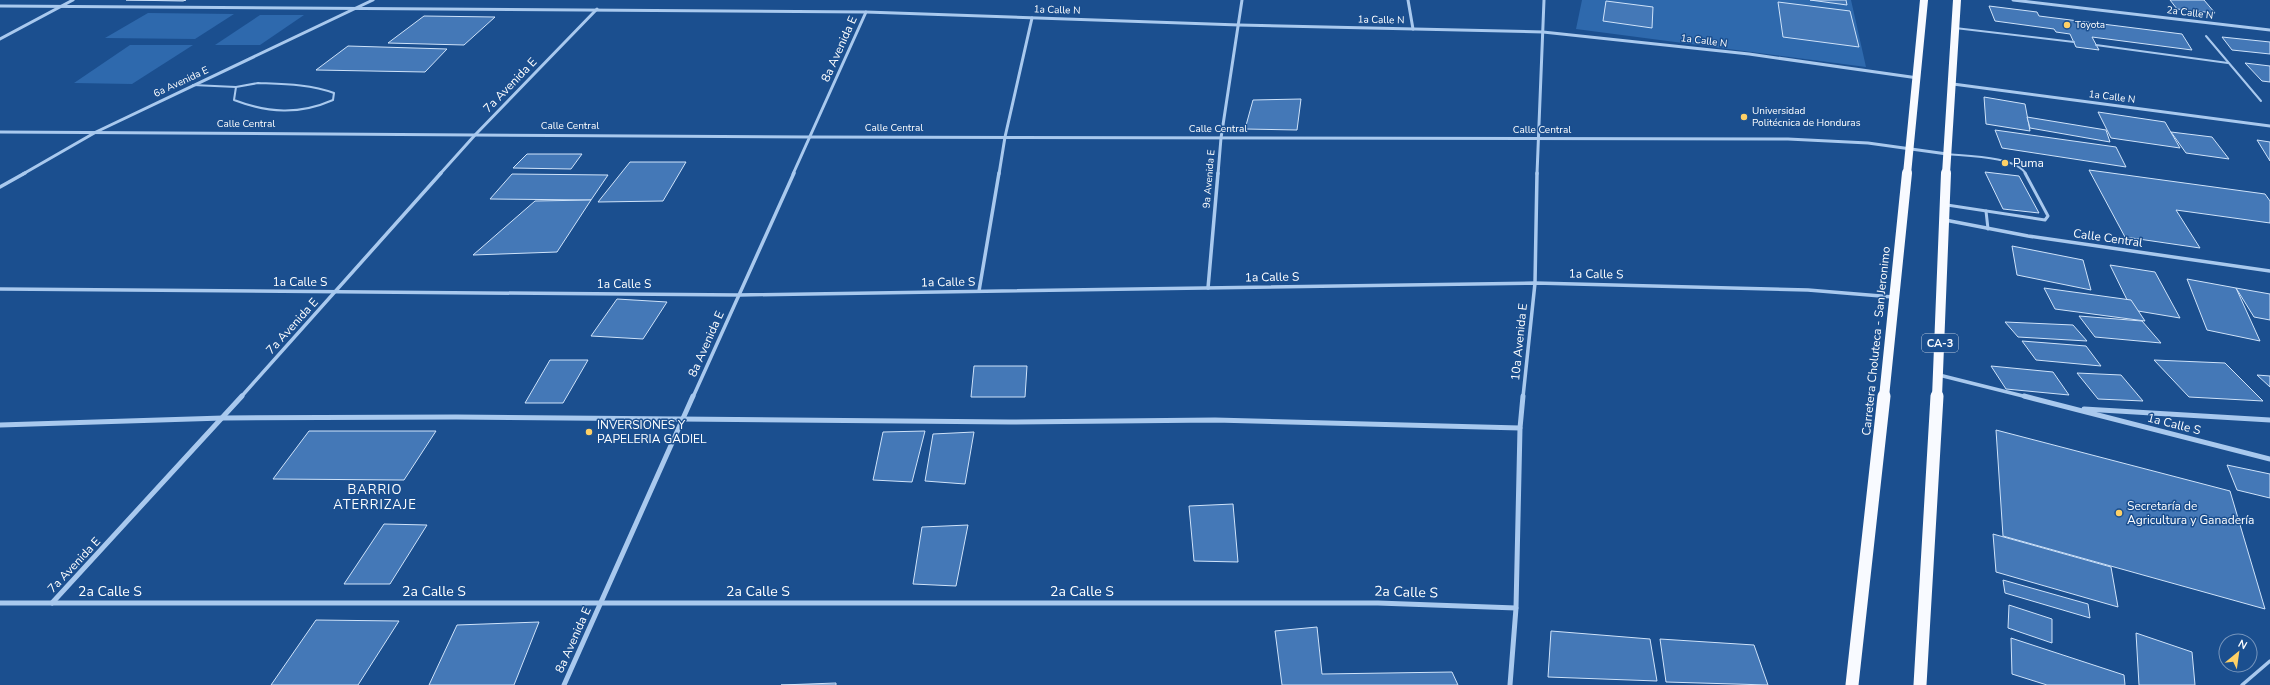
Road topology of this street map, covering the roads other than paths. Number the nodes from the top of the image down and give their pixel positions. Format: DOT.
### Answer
graph roads {
  1 [pos="73,0"];
  2 [pos="373,0"];
  3 [pos="1242,0"];
  4 [pos="1408,0"];
  5 [pos="1544,0"];
  6 [pos="1924,0"];
  7 [pos="1956,0"];
  8 [pos="2013,0"];
  9 [pos="0,6"];
  10 [pos="61,6"];
  11 [pos="361,6"];
  12 [pos="598,9"];
  13 [pos="866,12"];
  14 [pos="1032,18"];
  15 [pos="1239,25"];
  16 [pos="1955,28"];
  17 [pos="1413,29"];
  18 [pos="2270,30"];
  19 [pos="1543,32"];
  20 [pos="2206,36"];
  21 [pos="0,39"];
  22 [pos="2074,42"];
  23 [pos="2096,45"];
  24 [pos="2228,63"];
  25 [pos="1918,78"];
  26 [pos="1953,84"];
  27 [pos="193,85"];
  28 [pos="236,87"];
  29 [pos="2261,101"];
  30 [pos="2270,126"];
  31 [pos="0,132"];
  32 [pos="96,132"];
  33 [pos="475,135"];
  34 [pos="810,137"];
  35 [pos="1005,137"];
  36 [pos="1221,138"];
  37 [pos="1537,139"];
  38 [pos="1911,147"];
  39 [pos="1947,154"];
  40 [pos="0,187"];
  41 [pos="1945,204"];
  42 [pos="1986,211"];
  43 [pos="1945,220"];
  44 [pos="1988,229"];
  45 [pos="2270,271"];
  46 [pos="1535,283"];
  47 [pos="1208,288"];
  48 [pos="0,289"];
  49 [pos="979,291"];
  50 [pos="336,292"];
  51 [pos="739,295"];
  52 [pos="1896,297"];
  53 [pos="1938,375"];
  54 [pos="2074,409"];
  55 [pos="223,418"];
  56 [pos="683,419"];
  57 [pos="2270,420"];
  58 [pos="0,425"];
  59 [pos="1520,428"];
  60 [pos="2270,459"];
  61 [pos="52,603"];
  62 [pos="600,603"];
  63 [pos="0,604"];
  64 [pos="1516,608"];
  65 [pos="2270,661"];
  66 [pos="564,685"];
  67 [pos="1510,685"];
  68 [pos="1852,685"];
  69 [pos="1920,685"];
  70 [pos="2242,685"];
  1 -- 10 [label="street"];
  2 -- 11 [label="street, 6a Avenida E"];
  3 -- 15 [label="street, 9a Avenida E"];
  4 -- 17 [label="street"];
  5 -- 19 [label="street, 10a Avenida E"];
  6 -- 25 [label="highway, Carretera Choluteca - San Jeronimo"];
  7 -- 16 [label="highway, CA-3"];
  8 -- 18 [label="street, 2a Calle N"];
  9 -- 10 [label="street, 1a Calle N"];
  10 -- 11 [label="street, 1a Calle N"];
  10 -- 21 [label="street"];
  11 -- 12 [label="street, 1a Calle N"];
  11 -- 27 [label="street, 6a Avenida E"];
  12 -- 13 [label="street, 1a Calle N"];
  12 -- 33 [label="street, 7a Avenida E"];
  13 -- 14 [label="street, 1a Calle N"];
  13 -- 34 [label="street, 8a Avenida E"];
  14 -- 15 [label="street, 1a Calle N"];
  14 -- 35 [label="street"];
  15 -- 17 [label="street, 1a Calle N"];
  15 -- 36 [label="street, 9a Avenida E"];
  16 -- 22 [label="lane"];
  16 -- 26 [label="highway, CA-3"];
  17 -- 19 [label="street, 1a Calle N"];
  19 -- 25 [label="street, 1a Calle N"];
  19 -- 37 [label="street, 10a Avenida E"];
  20 -- 24 [label="lane"];
  23 -- 24 [label="lane"];
  24 -- 29 [label="lane"];
  25 -- 38 [label="highway, Carretera Choluteca - San Jeronimo"];
  26 -- 30 [label="street, 1a Calle N"];
  26 -- 39 [label="highway, CA-3"];
  27 -- 28 [label="lane"];
  27 -- 32 [label="street, 6a Avenida E"];
  28 -- 28 [label="lane"];
  31 -- 32 [label="street, Calle Central"];
  32 -- 33 [label="street, Calle Central"];
  32 -- 40 [label="street, 6a Avenida E"];
  33 -- 34 [label="street, Calle Central"];
  33 -- 50 [label="street, 7a Avenida E"];
  34 -- 35 [label="street, Calle Central"];
  34 -- 51 [label="street, 8a Avenida E"];
  35 -- 36 [label="street, Calle Central"];
  35 -- 49 [label="street"];
  36 -- 37 [label="street, Calle Central"];
  36 -- 47 [label="street, 9a Avenida E"];
  37 -- 38 [label="street, Calle Central"];
  37 -- 46 [label="street, 10a Avenida E"];
  38 -- 39 [label="street, Calle Central"];
  38 -- 52 [label="highway, Carretera Choluteca - San Jeronimo"];
  39 -- 41 [label="highway, CA-3"];
  39 -- 42 [label="lane"];
  41 -- 42 [label="lane"];
  41 -- 43 [label="highway, CA-3"];
  42 -- 44 [label="lane"];
  43 -- 44 [label="street, Calle Central"];
  43 -- 53 [label="highway, CA-3"];
  44 -- 45 [label="street, Calle Central"];
  46 -- 47 [label="street, 1a Calle S"];
  46 -- 52 [label="street, 1a Calle S"];
  46 -- 59 [label="street, 10a Avenida E"];
  47 -- 49 [label="street, 1a Calle S"];
  48 -- 50 [label="street, 1a Calle S"];
  49 -- 51 [label="street, 1a Calle S"];
  50 -- 51 [label="street, 1a Calle S"];
  50 -- 55 [label="street, 7a Avenida E"];
  51 -- 56 [label="street, 8a Avenida E"];
  52 -- 68 [label="highway, Carretera Choluteca - San Jeronimo"];
  53 -- 54 [label="street"];
  53 -- 69 [label="highway, CA-3"];
  54 -- 57 [label="street"];
  54 -- 60 [label="street, 1a Calle S"];
  55 -- 56 [label="street"];
  55 -- 58 [label="street"];
  55 -- 61 [label="street, 7a Avenida E"];
  56 -- 59 [label="street"];
  56 -- 62 [label="street, 8a Avenida E"];
  59 -- 64 [label="street, 10a Avenida E"];
  61 -- 62 [label="street, 2a Calle S"];
  61 -- 63 [label="street, 2a Calle S"];
  62 -- 64 [label="street, 2a Calle S"];
  62 -- 66 [label="street, 8a Avenida E"];
  64 -- 67 [label="street, 10a Avenida E"];
  65 -- 70 [label="lane"];
}
